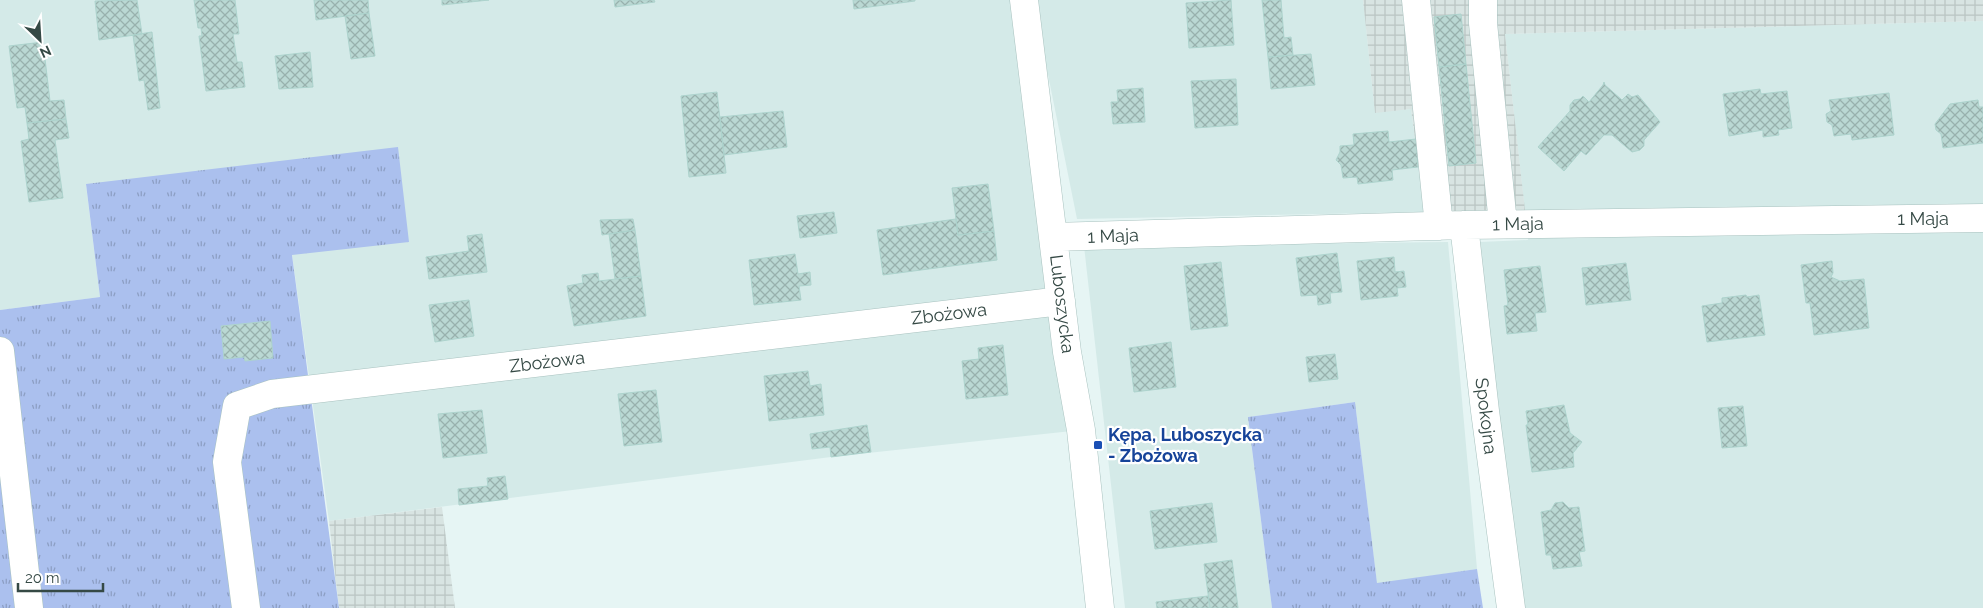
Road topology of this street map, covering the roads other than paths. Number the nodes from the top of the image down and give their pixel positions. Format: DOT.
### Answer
graph roads {
  1 [pos="1024,0"];
  2 [pos="1416,0"];
  3 [pos="1483,0"];
  4 [pos="1983,218"];
  5 [pos="1503,224"];
  6 [pos="1451,225"];
  7 [pos="1053,237"];
  8 [pos="1061,301"];
  9 [pos="0,351"];
  10 [pos="29,608"];
  11 [pos="246,608"];
  12 [pos="1100,608"];
  13 [pos="1511,608"];
  1 -- 7 [label="street, Luboszycka"];
  2 -- 6 [label="street, Spokojna"];
  3 -- 5 [label="street"];
  4 -- 5 [label="street, 1 Maja"];
  5 -- 6 [label="street, 1 Maja"];
  6 -- 7 [label="street, 1 Maja"];
  6 -- 13 [label="street, Spokojna"];
  7 -- 8 [label="street, Luboszycka"];
  8 -- 11 [label="street, Zbożowa"];
  8 -- 12 [label="street, Luboszycka"];
  9 -- 10 [label="street"];
}
